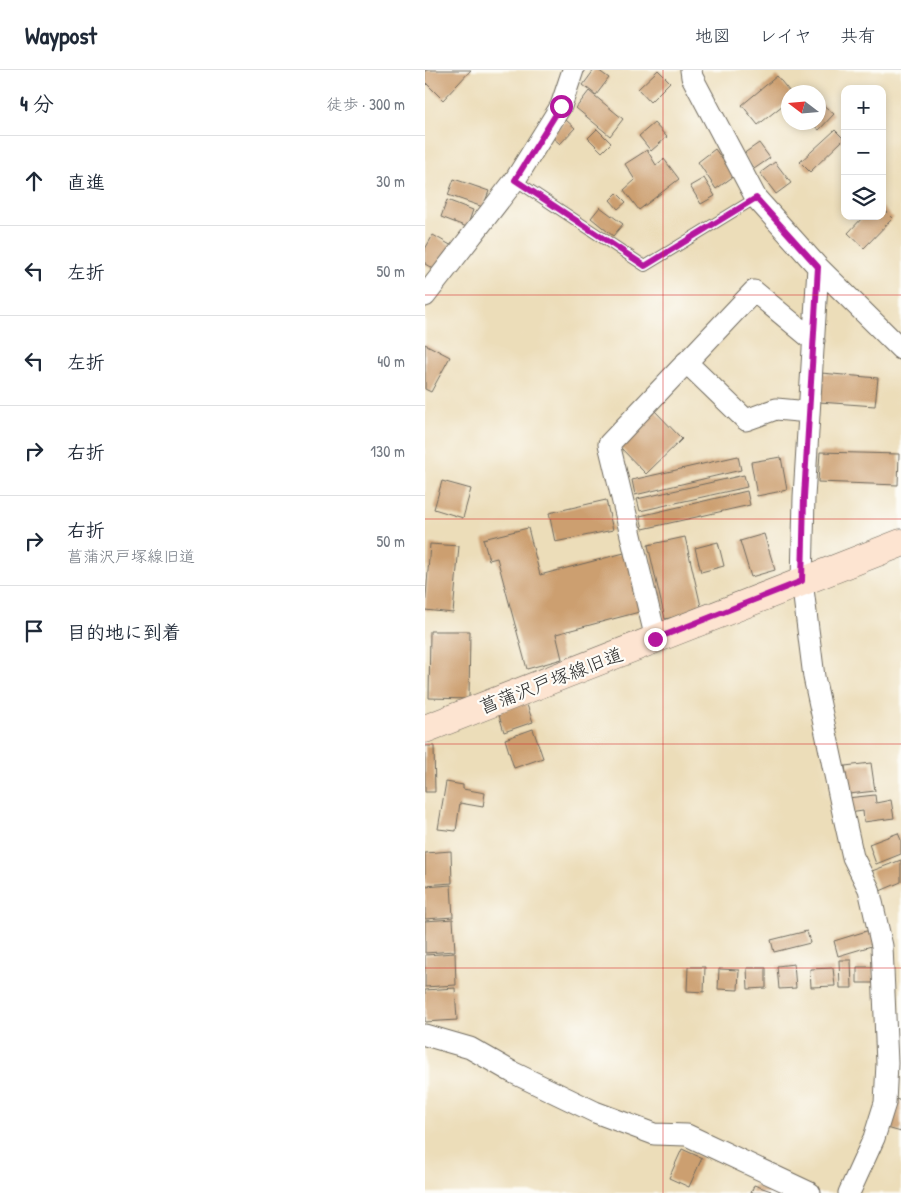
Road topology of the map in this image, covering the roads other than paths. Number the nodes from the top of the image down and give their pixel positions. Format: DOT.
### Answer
graph roads {
  1 [pos="573,70"];
  2 [pos="691,70"];
  3 [pos="515,180"];
  4 [pos="756,198"];
  5 [pos="818,267"];
  6 [pos="425,296"];
  7 [pos="814,341"];
  8 [pos="901,349"];
  9 [pos="686,362"];
  10 [pos="809,412"];
  11 [pos="901,543"];
  12 [pos="802,581"];
  13 [pos="655,639"];
  14 [pos="425,729"];
  15 [pos="425,1035"];
  16 [pos="810,1193"];
  17 [pos="849,1193"];
  1 -- 3 [label="street"];
  2 -- 4 [label="street"];
  3 -- 4 [label="lane"];
  3 -- 6 [label="street"];
  4 -- 5 [label="street"];
  5 -- 7 [label="street"];
  5 -- 8 [label="street"];
  7 -- 9 [label="street"];
  7 -- 10 [label="street"];
  9 -- 10 [label="street"];
  9 -- 13 [label="street"];
  10 -- 12 [label="street"];
  11 -- 12 [label="street, 菖蒲沢戸塚線旧道"];
  12 -- 13 [label="street, 菖蒲沢戸塚線旧道"];
  12 -- 17 [label="street"];
  13 -- 14 [label="street, 菖蒲沢戸塚線旧道"];
  15 -- 16 [label="street"];
}
